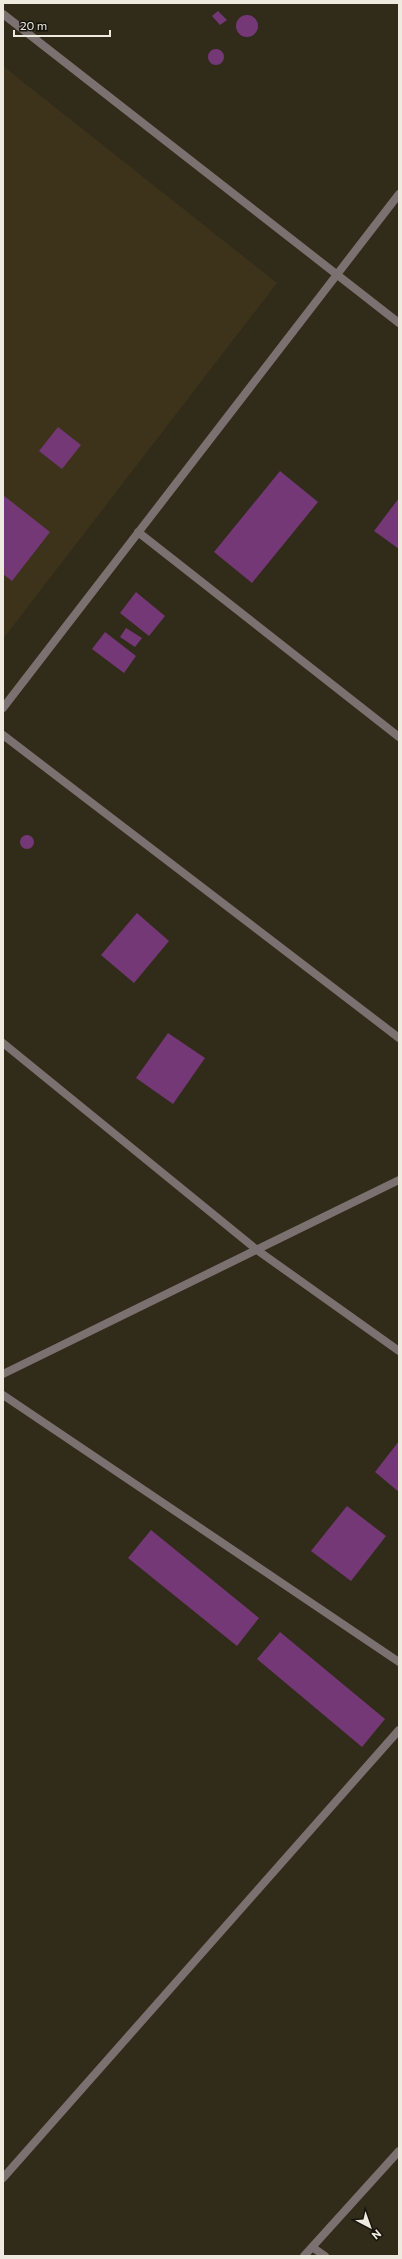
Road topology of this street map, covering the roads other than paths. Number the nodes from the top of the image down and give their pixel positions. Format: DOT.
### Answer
graph roads {
  1 [pos="3,14"];
  2 [pos="399,194"];
  3 [pos="337,274"];
  4 [pos="399,323"];
  5 [pos="138,532"];
  6 [pos="3,708"];
  7 [pos="3,735"];
  8 [pos="399,737"];
  9 [pos="399,1038"];
  10 [pos="3,1044"];
  11 [pos="399,1180"];
  12 [pos="257,1250"];
  13 [pos="399,1351"];
  14 [pos="3,1374"];
  15 [pos="3,1395"];
  16 [pos="399,1662"];
  17 [pos="399,1730"];
  18 [pos="399,2151"];
  19 [pos="3,2178"];
  20 [pos="312,2247"];
  21 [pos="304,2256"];
  22 [pos="325,2256"];
  1 -- 3 [label="street"];
  2 -- 3 [label="street"];
  3 -- 4 [label="street"];
  3 -- 5 [label="street"];
  5 -- 6 [label="street"];
  5 -- 8 [label="street"];
  7 -- 9 [label="street"];
  10 -- 12 [label="street"];
  11 -- 12 [label="street"];
  12 -- 13 [label="street"];
  12 -- 14 [label="street"];
  15 -- 16 [label="street"];
  17 -- 19 [label="street"];
  18 -- 20 [label="street"];
  20 -- 21 [label="street"];
  20 -- 22 [label="street"];
}
